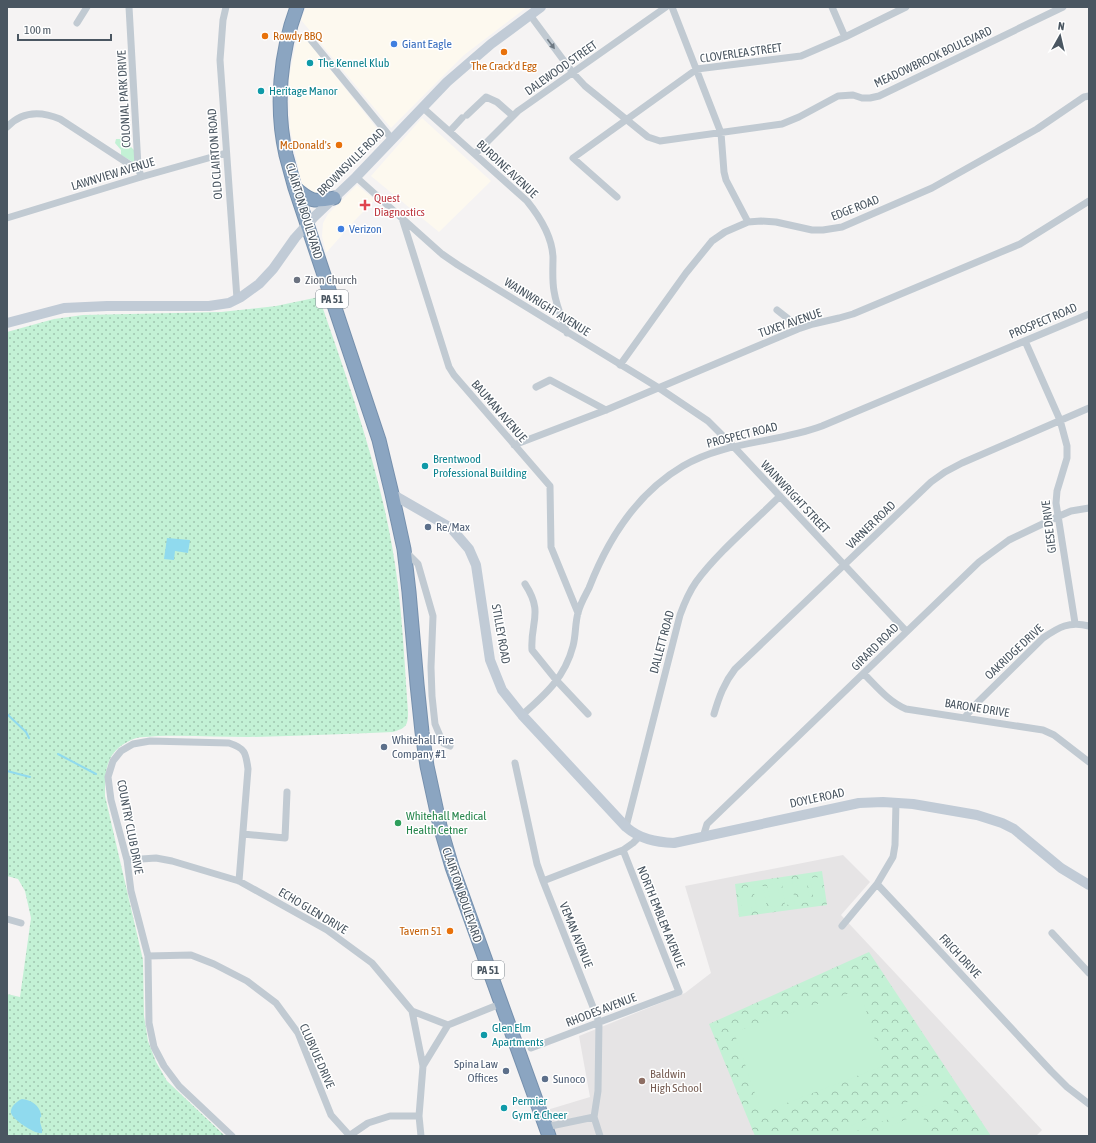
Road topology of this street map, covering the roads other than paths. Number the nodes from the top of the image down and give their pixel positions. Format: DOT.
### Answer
graph roads {
  1 [pos="87,7"];
  2 [pos="129,7"];
  3 [pos="226,7"];
  4 [pos="297,7"];
  5 [pos="541,7"];
  6 [pos="666,7"];
  7 [pos="672,7"];
  8 [pos="832,7"];
  9 [pos="906,7"];
  10 [pos="1063,7"];
  11 [pos="530,15"];
  12 [pos="77,23"];
  13 [pos="845,37"];
  14 [pos="311,40"];
  15 [pos="697,69"];
  16 [pos="573,73"];
  17 [pos="1089,96"];
  18 [pos="422,107"];
  19 [pos="513,116"];
  20 [pos="626,119"];
  21 [pos="7,127"];
  22 [pos="450,131"];
  23 [pos="721,133"];
  24 [pos="392,139"];
  25 [pos="226,153"];
  26 [pos="474,154"];
  27 [pos="138,166"];
  28 [pos="141,177"];
  29 [pos="356,177"];
  30 [pos="295,188"];
  31 [pos="617,197"];
  32 [pos="334,198"];
  33 [pos="1089,201"];
  34 [pos="7,218"];
  35 [pos="402,218"];
  36 [pos="748,222"];
  37 [pos="308,225"];
  38 [pos="237,299"];
  39 [pos="777,310"];
  40 [pos="1089,314"];
  41 [pos="7,323"];
  42 [pos="800,328"];
  43 [pos="567,333"];
  44 [pos="1025,341"];
  45 [pos="620,365"];
  46 [pos="536,387"];
  47 [pos="659,388"];
  48 [pos="1089,408"];
  49 [pos="606,410"];
  50 [pos="1060,420"];
  51 [pos="514,445"];
  52 [pos="734,447"];
  53 [pos="392,494"];
  54 [pos="780,496"];
  55 [pos="1089,508"];
  56 [pos="1057,517"];
  57 [pos="404,549"];
  58 [pos="844,566"];
  59 [pos="525,584"];
  60 [pos="578,613"];
  61 [pos="1075,623"];
  62 [pos="1089,626"];
  63 [pos="906,631"];
  64 [pos="864,674"];
  65 [pos="557,681"];
  66 [pos="588,714"];
  67 [pos="714,714"];
  68 [pos="522,715"];
  69 [pos="965,717"];
  70 [pos="450,746"];
  71 [pos="1089,762"];
  72 [pos="515,763"];
  73 [pos="287,792"];
  74 [pos="896,802"];
  75 [pos="626,827"];
  76 [pos="243,834"];
  77 [pos="640,836"];
  78 [pos="703,837"];
  79 [pos="623,850"];
  80 [pos="127,860"];
  81 [pos="239,881"];
  82 [pos="543,881"];
  83 [pos="877,884"];
  84 [pos="1089,885"];
  85 [pos="7,919"];
  86 [pos="21,923"];
  87 [pos="842,926"];
  88 [pos="1052,934"];
  89 [pos="148,956"];
  90 [pos="1089,973"];
  91 [pos="679,992"];
  92 [pos="500,1004"];
  93 [pos="412,1011"];
  94 [pos="599,1022"];
  95 [pos="448,1025"];
  96 [pos="531,1048"];
  97 [pos="423,1066"];
  98 [pos="1089,1104"];
  99 [pos="419,1116"];
  100 [pos="594,1117"];
  101 [pos="548,1132"];
  102 [pos="232,1136"];
  103 [pos="349,1136"];
  104 [pos="421,1136"];
  105 [pos="600,1136"];
  1 -- 12 [label="street"];
  2 -- 27 [label="street, COLONIAL PARK DRIVE"];
  3 -- 25 [label="street, OLD CLAIRTON ROAD"];
  4 -- 30 [label="highway, CLAIRTON BOULEVARD / PA 51"];
  5 -- 11 [label="street, BROWNSVILLE ROAD"];
  6 -- 16 [label="street, DALEWOOD STREET"];
  7 -- 15 [label="street"];
  8 -- 13 [label="street"];
  9 -- 13 [label="street, CLOVERLEA STREET"];
  10 -- 23 [label="street, MEADOWBROOK BOULEVARD"];
  11 -- 16 [label="street, MEADOWBROOK BOULEVARD, one-way"];
  11 -- 18 [label="street, BROWNSVILLE ROAD"];
  13 -- 15 [label="street, CLOVERLEA STREET"];
  14 -- 24 [label="street"];
  15 -- 20 [label="street, CLOVERLEA STREET"];
  15 -- 23 [label="street"];
  16 -- 19 [label="street, DALEWOOD STREET"];
  16 -- 20 [label="street, MEADOWBROOK BOULEVARD"];
  17 -- 36 [label="street, EDGE ROAD"];
  18 -- 22 [label="street, BURDINE AVENUE"];
  18 -- 24 [label="street, BROWNSVILLE ROAD"];
  19 -- 22 [label="street"];
  19 -- 26 [label="street, DALEWOOD STREET"];
  20 -- 23 [label="street, MEADOWBROOK BOULEVARD"];
  20 -- 31 [label="street, CLOVERLEA STREET"];
  21 -- 27 [label="street, COLONIAL PARK DRIVE"];
  22 -- 26 [label="street, BURDINE AVENUE"];
  23 -- 36 [label="street"];
  24 -- 29 [label="street, BROWNSVILLE ROAD"];
  25 -- 28 [label="street, LAWNVIEW AVENUE"];
  25 -- 38 [label="street, OLD CLAIRTON ROAD"];
  26 -- 43 [label="street, BURDINE AVENUE"];
  27 -- 28 [label="street, COLONIAL PARK DRIVE"];
  28 -- 34 [label="street, LAWNVIEW AVENUE"];
  29 -- 32 [label="street, BROWNSVILLE ROAD"];
  29 -- 35 [label="street, WAINWRIGHT AVENUE"];
  30 -- 32 [label="highway"];
  30 -- 37 [label="highway, CLAIRTON BOULEVARD / PA 51"];
  32 -- 37 [label="street, BROWNSVILLE ROAD"];
  33 -- 42 [label="street, TUXEY AVENUE"];
  35 -- 43 [label="street, WAINWRIGHT AVENUE"];
  35 -- 51 [label="street, BAUMAN AVENUE"];
  36 -- 45 [label="street, EDGE ROAD"];
  37 -- 38 [label="street, BROWNSVILLE ROAD"];
  37 -- 53 [label="highway, CLAIRTON BOULEVARD / PA 51"];
  38 -- 41 [label="street, BROWNSVILLE ROAD"];
  39 -- 42 [label="street"];
  40 -- 44 [label="street, PROSPECT ROAD"];
  42 -- 47 [label="street, TUXEY AVENUE"];
  43 -- 45 [label="street, WAINWRIGHT AVENUE"];
  44 -- 50 [label="street, GIESE DRIVE"];
  44 -- 52 [label="street, PROSPECT ROAD"];
  45 -- 47 [label="street, WAINWRIGHT AVENUE"];
  46 -- 49 [label="street"];
  47 -- 49 [label="street, TUXEY AVENUE"];
  47 -- 52 [label="street, WAINWRIGHT AVENUE"];
  48 -- 50 [label="street, VARNER ROAD"];
  49 -- 51 [label="street, TUXEY AVENUE"];
  50 -- 56 [label="street, GIESE DRIVE"];
  50 -- 58 [label="street, VARNER ROAD"];
  51 -- 60 [label="street, BAUMAN AVENUE"];
  52 -- 54 [label="street, WAINWRIGHT STREET"];
  52 -- 60 [label="street, PROSPECT ROAD"];
  53 -- 57 [label="highway, CLAIRTON BOULEVARD / PA 51"];
  53 -- 68 [label="street, STILLEY ROAD"];
  54 -- 58 [label="street, WAINWRIGHT STREET"];
  54 -- 75 [label="street, DALLETT ROAD"];
  55 -- 56 [label="street, GIRARD ROAD"];
  56 -- 61 [label="street, GIESE DRIVE"];
  56 -- 63 [label="street, GIRARD ROAD"];
  57 -- 70 [label="street"];
  57 -- 92 [label="highway, CLAIRTON BOULEVARD / PA 51"];
  58 -- 63 [label="street, WAINWRIGHT STREET"];
  58 -- 67 [label="street, VARNER ROAD"];
  59 -- 65 [label="street"];
  60 -- 65 [label="street, PROSPECT ROAD"];
  61 -- 62 [label="street"];
  61 -- 69 [label="street, OAKRIDGE DRIVE"];
  63 -- 64 [label="street, GIRARD ROAD"];
  64 -- 69 [label="street, BARONE DRIVE"];
  64 -- 78 [label="street, GIRARD ROAD"];
  65 -- 66 [label="street"];
  65 -- 68 [label="street, PROSPECT ROAD"];
  68 -- 75 [label="street, STILLEY ROAD"];
  69 -- 71 [label="street, BARONE DRIVE"];
  72 -- 82 [label="street, VEMAN AVENUE"];
  73 -- 76 [label="street"];
  74 -- 78 [label="street, DOYLE ROAD"];
  74 -- 83 [label="street"];
  74 -- 84 [label="street, DOYLE ROAD"];
  75 -- 77 [label="street, STILLEY ROAD"];
  76 -- 80 [label="street, COUNTRY CLUB DRIVE"];
  76 -- 81 [label="street, COUNTRY CLUB DRIVE"];
  77 -- 78 [label="street, DOYLE ROAD"];
  77 -- 79 [label="street"];
  79 -- 82 [label="street"];
  79 -- 91 [label="street, NORTH EMBLEM AVENUE"];
  80 -- 81 [label="street, ECHO GLEN DRIVE"];
  80 -- 89 [label="street, COUNTRY CLUB DRIVE"];
  81 -- 93 [label="street, ECHO GLEN DRIVE"];
  82 -- 94 [label="street, VEMAN AVENUE"];
  83 -- 87 [label="street"];
  83 -- 98 [label="street, FRICH DRIVE"];
  85 -- 86 [label="street"];
  88 -- 90 [label="street"];
  89 -- 102 [label="street, COUNTRY CLUB DRIVE"];
  89 -- 103 [label="street, CLUBVUE DRIVE"];
  91 -- 94 [label="street, RHODES AVENUE"];
  92 -- 95 [label="street"];
  92 -- 101 [label="highway, CLAIRTON BOULEVARD / PA 51"];
  93 -- 95 [label="street"];
  93 -- 97 [label="street, ECHO GLEN DRIVE"];
  94 -- 96 [label="street, RHODES AVENUE"];
  94 -- 100 [label="street, VEMAN AVENUE"];
  95 -- 97 [label="street"];
  97 -- 99 [label="street, ECHO GLEN DRIVE"];
  99 -- 103 [label="street"];
  99 -- 104 [label="street, ECHO GLEN DRIVE"];
  100 -- 101 [label="street"];
  100 -- 105 [label="street"];
}
